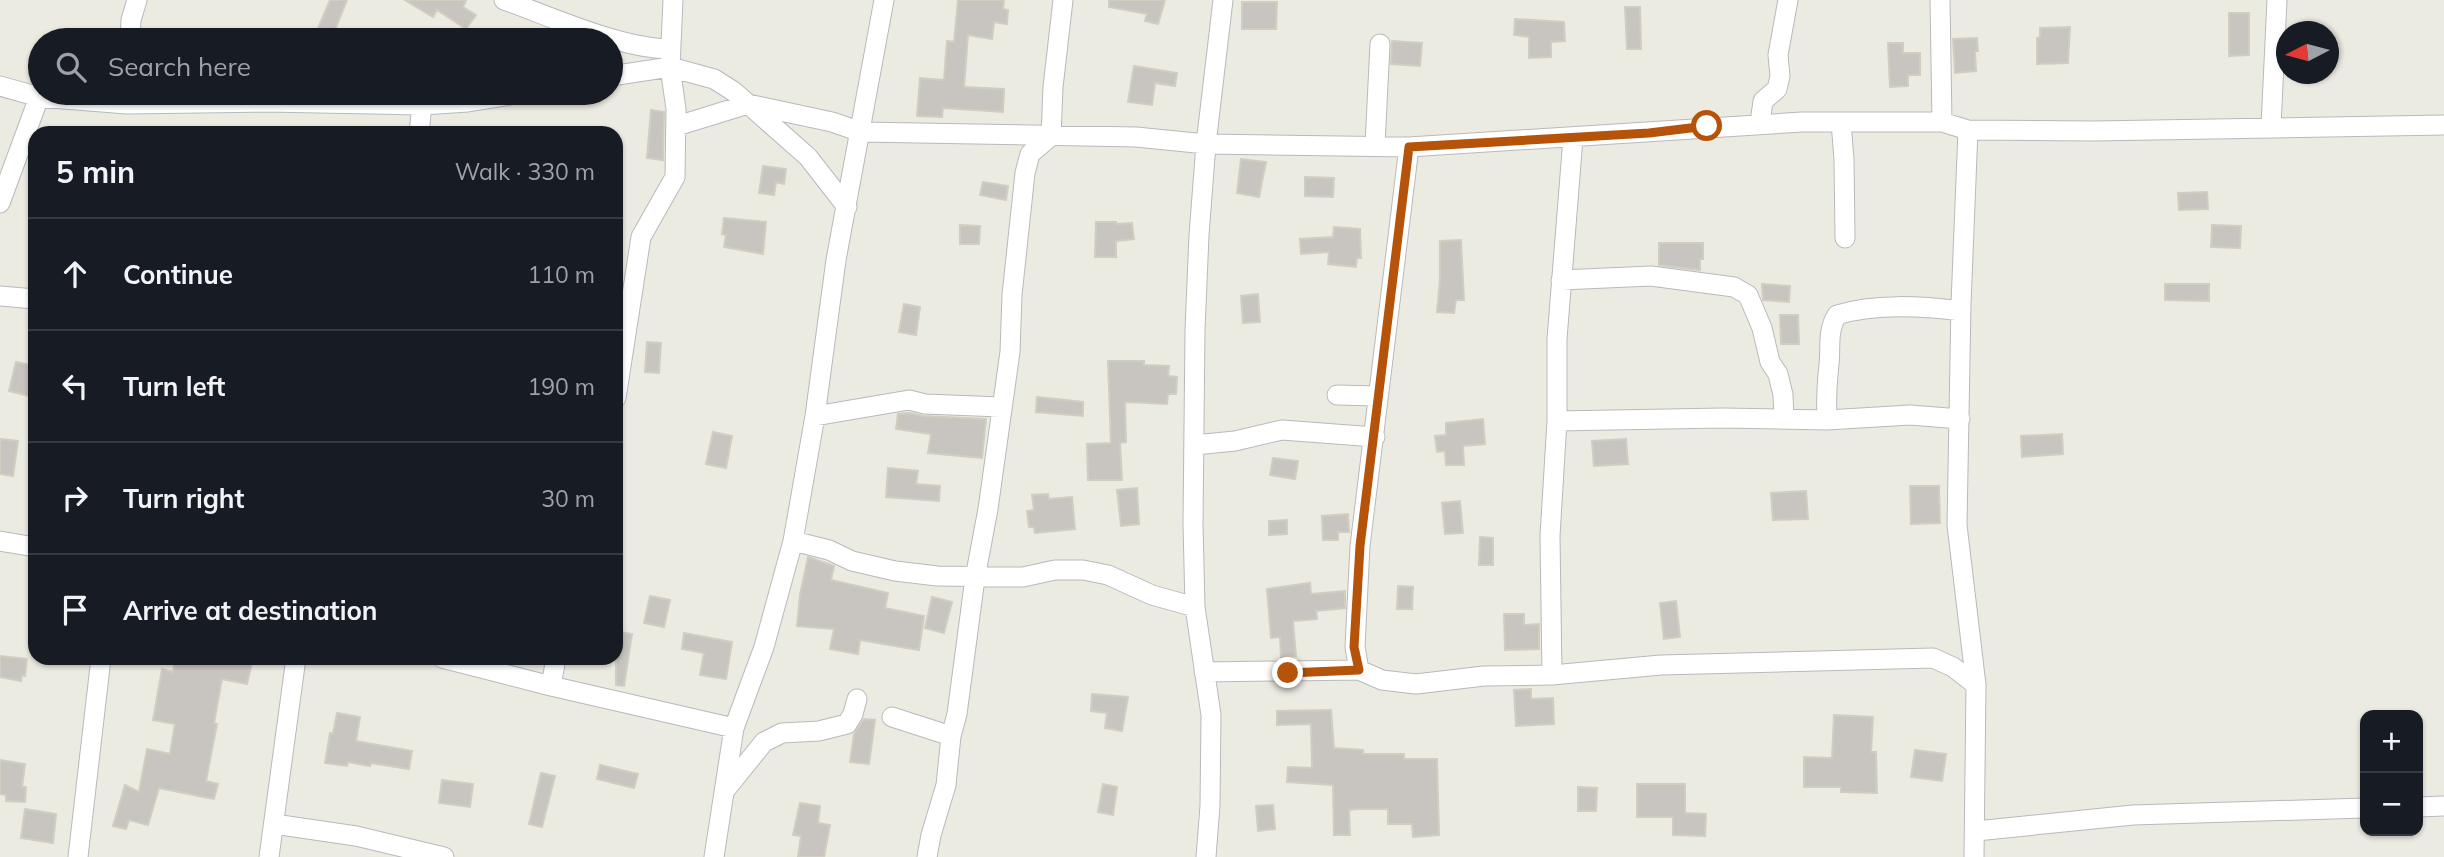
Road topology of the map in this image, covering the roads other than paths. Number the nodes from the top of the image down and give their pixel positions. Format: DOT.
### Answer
graph roads {
  1 [pos="137,0"];
  2 [pos="504,0"];
  3 [pos="673,0"];
  4 [pos="884,0"];
  5 [pos="1063,0"];
  6 [pos="1223,0"];
  7 [pos="1788,0"];
  8 [pos="1940,0"];
  9 [pos="2277,0"];
  10 [pos="131,28"];
  11 [pos="585,28"];
  12 [pos="623,41"];
  13 [pos="1380,44"];
  14 [pos="670,58"];
  15 [pos="623,72"];
  16 [pos="0,86"];
  17 [pos="28,94"];
  18 [pos="748,104"];
  19 [pos="36,105"];
  20 [pos="422,105"];
  21 [pos="1841,122"];
  22 [pos="1942,122"];
  23 [pos="1760,124"];
  24 [pos="2444,125"];
  25 [pos="28,126"];
  26 [pos="420,126"];
  27 [pos="677,126"];
  28 [pos="28,127"];
  29 [pos="2271,127"];
  30 [pos="1968,130"];
  31 [pos="861,132"];
  32 [pos="1051,136"];
  33 [pos="1573,138"];
  34 [pos="1206,144"];
  35 [pos="1375,145"];
  36 [pos="1409,147"];
  37 [pos="0,203"];
  38 [pos="846,207"];
  39 [pos="1845,238"];
  40 [pos="1561,280"];
  41 [pos="0,296"];
  42 [pos="28,298"];
  43 [pos="623,308"];
  44 [pos="1961,311"];
  45 [pos="1336,396"];
  46 [pos="1377,396"];
  47 [pos="1001,407"];
  48 [pos="816,416"];
  49 [pos="1784,419"];
  50 [pos="1960,419"];
  51 [pos="1826,420"];
  52 [pos="1558,421"];
  53 [pos="1375,437"];
  54 [pos="1194,445"];
  55 [pos="0,541"];
  56 [pos="793,541"];
  57 [pos="28,546"];
  58 [pos="975,578"];
  59 [pos="1195,607"];
  60 [pos="100,665"];
  61 [pos="295,665"];
  62 [pos="469,665"];
  63 [pos="555,665"];
  64 [pos="1359,670"];
  65 [pos="1204,672"];
  66 [pos="1552,675"];
  67 [pos="1976,685"];
  68 [pos="551,686"];
  69 [pos="857,699"];
  70 [pos="892,717"];
  71 [pos="734,728"];
  72 [pos="951,736"];
  73 [pos="725,789"];
  74 [pos="2444,806"];
  75 [pos="2423,807"];
  76 [pos="2360,808"];
  77 [pos="274,824"];
  78 [pos="1976,831"];
  79 [pos="78,857"];
  80 [pos="269,857"];
  81 [pos="444,857"];
  82 [pos="714,857"];
  83 [pos="927,857"];
  84 [pos="1206,857"];
  85 [pos="1974,857"];
  1 -- 10 [label="street"];
  2 -- 11 [label="street"];
  3 -- 14 [label="street"];
  4 -- 31 [label="street"];
  5 -- 32 [label="street"];
  6 -- 34 [label="street"];
  7 -- 23 [label="street"];
  8 -- 22 [label="street"];
  9 -- 29 [label="street"];
  12 -- 14 [label="street"];
  13 -- 35 [label="street"];
  14 -- 15 [label="street"];
  14 -- 18 [label="street"];
  14 -- 27 [label="street"];
  16 -- 17 [label="street"];
  18 -- 27 [label="street"];
  18 -- 31 [label="street"];
  18 -- 38 [label="street"];
  19 -- 25 [label="street"];
  20 -- 26 [label="street"];
  21 -- 22 [label="street"];
  21 -- 23 [label="street"];
  21 -- 39 [label="street"];
  22 -- 30 [label="street"];
  23 -- 33 [label="street"];
  24 -- 29 [label="street"];
  27 -- 43 [label="street"];
  28 -- 37 [label="street"];
  29 -- 30 [label="street"];
  30 -- 44 [label="street"];
  31 -- 32 [label="street"];
  31 -- 38 [label="street"];
  32 -- 34 [label="street"];
  32 -- 47 [label="street"];
  33 -- 36 [label="street"];
  33 -- 40 [label="street"];
  34 -- 35 [label="street"];
  34 -- 54 [label="street"];
  35 -- 36 [label="street"];
  36 -- 46 [label="street"];
  38 -- 48 [label="street"];
  40 -- 49 [label="street"];
  40 -- 52 [label="street"];
  41 -- 42 [label="street"];
  44 -- 50 [label="street"];
  44 -- 51 [label="street"];
  45 -- 46 [label="street"];
  46 -- 53 [label="street"];
  47 -- 48 [label="street"];
  47 -- 58 [label="street"];
  48 -- 56 [label="street"];
  49 -- 51 [label="street"];
  49 -- 52 [label="street"];
  50 -- 51 [label="street"];
  50 -- 67 [label="street"];
  52 -- 66 [label="street"];
  53 -- 54 [label="street"];
  53 -- 64 [label="street"];
  54 -- 59 [label="street"];
  55 -- 57 [label="street"];
  56 -- 58 [label="street"];
  56 -- 71 [label="street"];
  58 -- 59 [label="street"];
  58 -- 72 [label="street"];
  59 -- 65 [label="street"];
  60 -- 79 [label="street"];
  61 -- 77 [label="street"];
  62 -- 68 [label="street"];
  63 -- 68 [label="street"];
  64 -- 65 [label="street"];
  64 -- 66 [label="street"];
  65 -- 84 [label="street"];
  66 -- 67 [label="street"];
  67 -- 78 [label="street"];
  68 -- 71 [label="street"];
  69 -- 73 [label="street"];
  70 -- 72 [label="street"];
  71 -- 73 [label="street"];
  72 -- 83 [label="street"];
  73 -- 82 [label="street"];
  74 -- 75 [label="street"];
  76 -- 78 [label="street"];
  77 -- 80 [label="street"];
  77 -- 81 [label="street"];
  78 -- 85 [label="street"];
}
